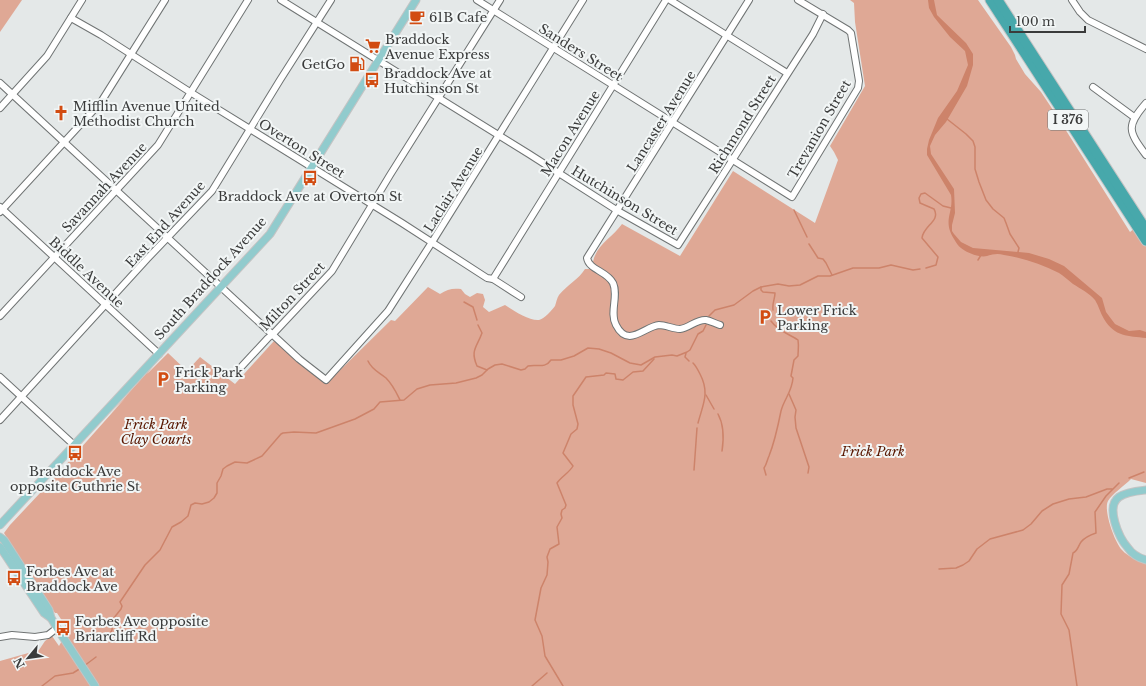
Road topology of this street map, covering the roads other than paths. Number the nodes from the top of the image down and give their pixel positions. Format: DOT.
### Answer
graph roads {
  1 [pos="82,0"];
  2 [pos="165,0"];
  3 [pos="248,0"];
  4 [pos="281,0"];
  5 [pos="331,0"];
  6 [pos="416,0"];
  7 [pos="477,0"];
  8 [pos="500,0"];
  9 [pos="583,0"];
  10 [pos="666,0"];
  11 [pos="670,0"];
  12 [pos="749,0"];
  13 [pos="798,0"];
  14 [pos="990,0"];
  15 [pos="998,0"];
  16 [pos="1072,0"];
  17 [pos="493,10"];
  18 [pos="824,14"];
  19 [pos="70,18"];
  20 [pos="318,23"];
  21 [pos="727,36"];
  22 [pos="554,48"];
  23 [pos="1146,49"];
  24 [pos="131,55"];
  25 [pos="377,60"];
  26 [pos="786,73"];
  27 [pos="0,83"];
  28 [pos="613,85"];
  29 [pos="1093,87"];
  30 [pos="190,92"];
  31 [pos="12,94"];
  32 [pos="439,98"];
  33 [pos="1146,103"];
  34 [pos="0,108"];
  35 [pos="1134,117"];
  36 [pos="673,123"];
  37 [pos="250,130"];
  38 [pos="499,136"];
  39 [pos="64,142"];
  40 [pos="1146,155"];
  41 [pos="733,160"];
  42 [pos="311,167"];
  43 [pos="558,173"];
  44 [pos="116,190"];
  45 [pos="792,197"];
  46 [pos="372,205"];
  47 [pos="1,209"];
  48 [pos="618,211"];
  49 [pos="1146,229"];
  50 [pos="168,237"];
  51 [pos="1146,241"];
  52 [pos="432,243"];
  53 [pos="678,245"];
  54 [pos="55,257"];
  55 [pos="490,280"];
  56 [pos="220,286"];
  57 [pos="521,297"];
  58 [pos="106,304"];
  59 [pos="0,316"];
  60 [pos="720,325"];
  61 [pos="274,334"];
  62 [pos="159,354"];
  63 [pos="242,366"];
  64 [pos="0,377"];
  65 [pos="22,396"];
  66 [pos="0,420"];
  67 [pos="74,446"];
  68 [pos="1146,490"];
  69 [pos="0,525"];
  70 [pos="0,537"];
  71 [pos="0,547"];
  72 [pos="1146,560"];
  73 [pos="51,618"];
  74 [pos="58,630"];
  75 [pos="0,638"];
  76 [pos="95,686"];
  1 -- 19 [label="street"];
  2 -- 24 [label="street"];
  3 -- 30 [label="street, Savannah Avenue"];
  4 -- 20 [label="street, Hutchinson Street"];
  5 -- 20 [label="street, East End Avenue"];
  6 -- 25 [label="main road, South Braddock Avenue"];
  7 -- 17 [label="street, Sanders Street"];
  8 -- 17 [label="street"];
  9 -- 22 [label="street, Laclair Avenue"];
  10 -- 28 [label="street, Macon Avenue"];
  11 -- 21 [label="street"];
  12 -- 21 [label="street, Lancaster Avenue"];
  13 -- 18 [label="street, Trevanion Street"];
  14 -- 51 [label="highway, I 376"];
  15 -- 49 [label="highway, I 376"];
  16 -- 23 [label="street"];
  17 -- 22 [label="street, Sanders Street"];
  17 -- 32 [label="street"];
  18 -- 26 [label="street, Richmond Street"];
  18 -- 45 [label="street, Trevanion Street"];
  19 -- 24 [label="street, Overton Street"];
  19 -- 31 [label="street"];
  20 -- 25 [label="street, Hutchinson Street"];
  20 -- 37 [label="street, East End Avenue"];
  21 -- 26 [label="street"];
  21 -- 36 [label="street, Lancaster Avenue"];
  22 -- 28 [label="street, Sanders Street"];
  22 -- 38 [label="street, Laclair Avenue"];
  24 -- 30 [label="street, Overton Street"];
  24 -- 39 [label="street"];
  25 -- 32 [label="street, Hutchinson Street"];
  25 -- 42 [label="main road, South Braddock Avenue"];
  26 -- 41 [label="street, Richmond Street"];
  27 -- 31 [label="street"];
  28 -- 36 [label="street, Sanders Street"];
  28 -- 43 [label="street, Macon Avenue"];
  29 -- 35 [label="street"];
  30 -- 37 [label="street, Overton Street"];
  30 -- 44 [label="street, Savannah Avenue"];
  31 -- 34 [label="street"];
  31 -- 39 [label="street"];
  32 -- 38 [label="street, Hutchinson Street"];
  32 -- 46 [label="street, Milton Street"];
  33 -- 35 [label="street"];
  35 -- 40 [label="street"];
  36 -- 41 [label="street, Sanders Street"];
  36 -- 48 [label="street, Lancaster Avenue"];
  37 -- 42 [label="street, Overton Street"];
  37 -- 50 [label="street, East End Avenue"];
  38 -- 43 [label="street, Hutchinson Street"];
  38 -- 52 [label="street, Laclair Avenue"];
  39 -- 44 [label="street"];
  39 -- 47 [label="street"];
  41 -- 45 [label="street, Sanders Street"];
  41 -- 53 [label="street, Richmond Street"];
  42 -- 46 [label="street, Overton Street"];
  42 -- 56 [label="main road, South Braddock Avenue"];
  43 -- 48 [label="street, Hutchinson Street"];
  43 -- 55 [label="street, Macon Avenue"];
  44 -- 50 [label="street"];
  44 -- 54 [label="street, Savannah Avenue"];
  46 -- 52 [label="street, Overton Street"];
  46 -- 61 [label="street, Milton Street"];
  47 -- 54 [label="street, Biddle Avenue"];
  48 -- 53 [label="street, Hutchinson Street"];
  48 -- 60 [label="street, Lancaster Avenue"];
  50 -- 56 [label="street"];
  50 -- 58 [label="street, East End Avenue"];
  52 -- 55 [label="street, Overton Street"];
  52 -- 61 [label="street, Laclair Avenue"];
  54 -- 58 [label="street, Biddle Avenue"];
  54 -- 59 [label="street, Savannah Avenue"];
  55 -- 57 [label="street, Overton Street"];
  56 -- 61 [label="street"];
  56 -- 62 [label="main road, South Braddock Avenue"];
  58 -- 62 [label="street, Biddle Avenue"];
  58 -- 65 [label="street, East End Avenue"];
  61 -- 63 [label="street, Milton Street"];
  62 -- 67 [label="main road, South Braddock Avenue"];
  64 -- 65 [label="street"];
  65 -- 66 [label="street, East End Avenue"];
  65 -- 67 [label="street"];
  67 -- 69 [label="main road, South Braddock Avenue"];
  68 -- 72 [label="main road"];
  70 -- 73 [label="main road"];
  71 -- 73 [label="main road"];
  73 -- 74 [label="main road"];
  74 -- 75 [label="street"];
  74 -- 76 [label="main road"];
}
